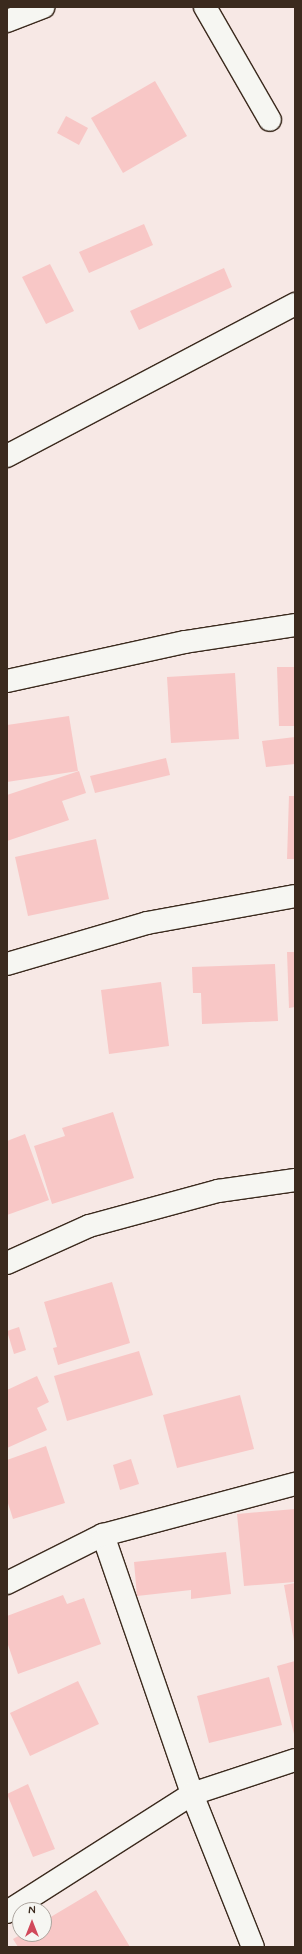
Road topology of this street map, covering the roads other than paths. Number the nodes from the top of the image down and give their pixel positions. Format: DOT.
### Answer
graph roads {
  1 [pos="43,7"];
  2 [pos="205,7"];
  3 [pos="7,21"];
  4 [pos="270,120"];
  5 [pos="295,304"];
  6 [pos="7,456"];
  7 [pos="295,625"];
  8 [pos="7,681"];
  9 [pos="295,896"];
  10 [pos="7,964"];
  11 [pos="295,1180"];
  12 [pos="7,1263"];
  13 [pos="295,1484"];
  14 [pos="103,1535"];
  15 [pos="7,1582"];
  16 [pos="295,1760"];
  17 [pos="192,1794"];
  18 [pos="7,1912"];
  19 [pos="253,1947"];
  1 -- 3 [label="street"];
  2 -- 4 [label="street"];
  5 -- 6 [label="street"];
  7 -- 8 [label="street"];
  9 -- 10 [label="street"];
  11 -- 12 [label="street"];
  13 -- 14 [label="street"];
  14 -- 15 [label="street"];
  14 -- 17 [label="street"];
  16 -- 17 [label="street"];
  17 -- 18 [label="street"];
  17 -- 19 [label="street"];
}
